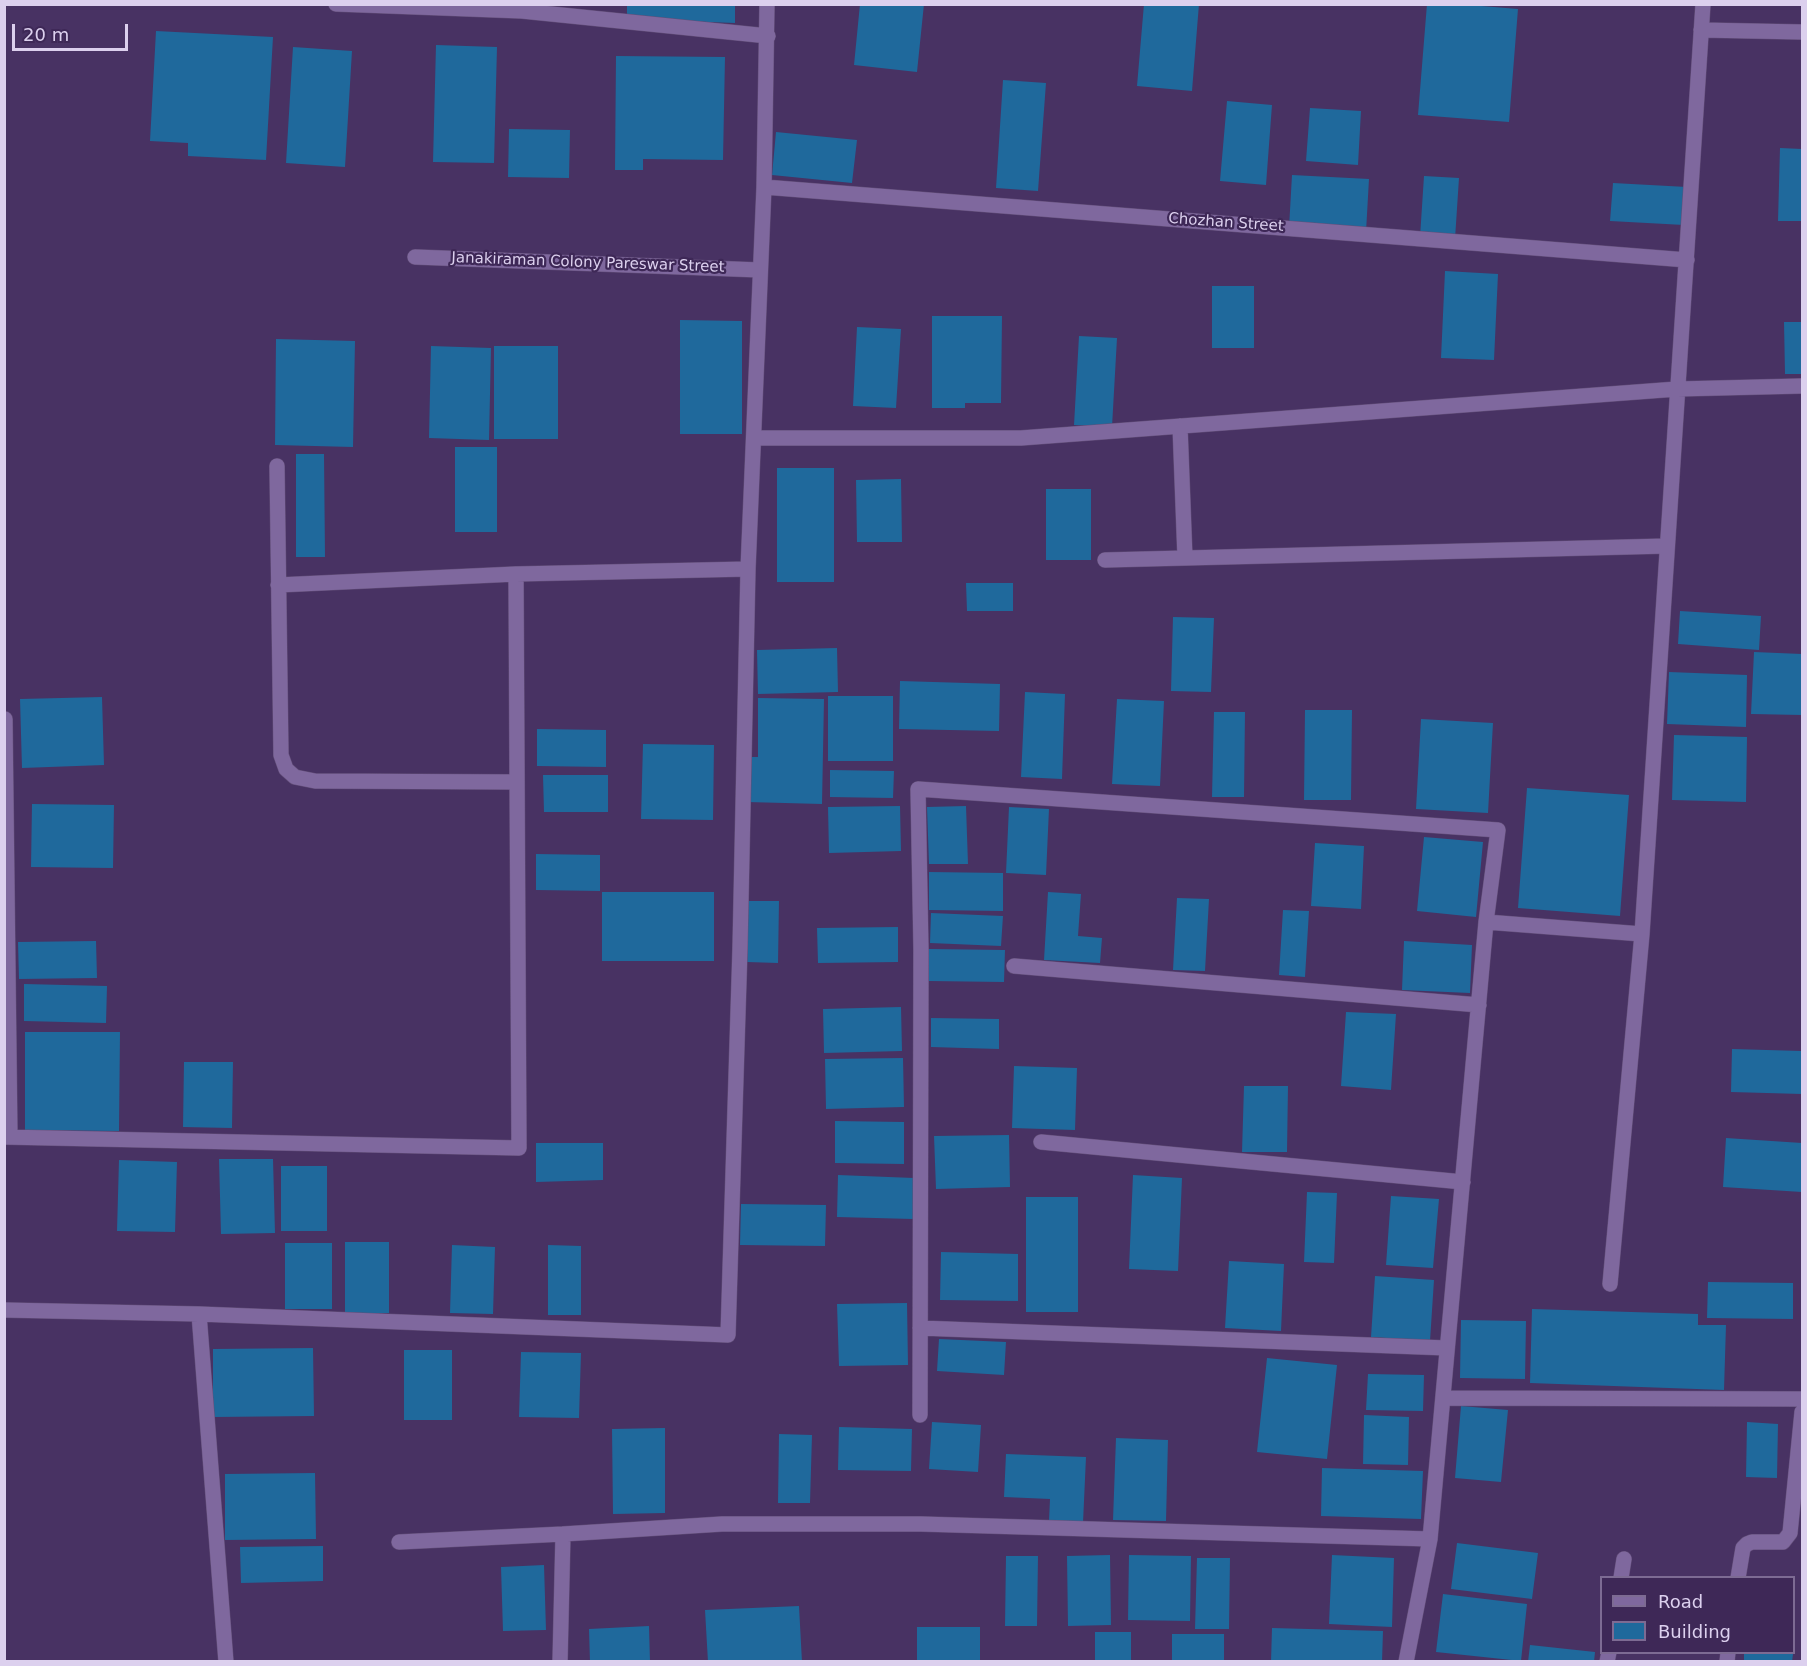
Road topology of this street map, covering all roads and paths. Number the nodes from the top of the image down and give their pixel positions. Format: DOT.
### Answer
graph roads {
  1 [pos="336,4"];
  2 [pos="767,4"];
  3 [pos="1703,4"];
  4 [pos="1701,30"];
  5 [pos="1803,32"];
  6 [pos="768,36"];
  7 [pos="764,187"];
  8 [pos="416,257"];
  9 [pos="1687,260"];
  10 [pos="760,270"];
  11 [pos="1803,386"];
  12 [pos="1677,389"];
  13 [pos="1180,426"];
  14 [pos="755,438"];
  15 [pos="277,466"];
  16 [pos="1667,546"];
  17 [pos="1185,558"];
  18 [pos="1105,560"];
  19 [pos="748,569"];
  20 [pos="516,574"];
  21 [pos="278,585"];
  22 [pos="5,719"];
  23 [pos="517,782"];
  24 [pos="1486,922"];
  25 [pos="1642,934"];
  26 [pos="1014,966"];
  27 [pos="1479,1005"];
  28 [pos="7,1137"];
  29 [pos="1041,1142"];
  30 [pos="1463,1182"];
  31 [pos="1610,1284"];
  32 [pos="4,1311"];
  33 [pos="200,1314"];
  34 [pos="920,1328"];
  35 [pos="1447,1348"];
  36 [pos="1443,1398"];
  37 [pos="1803,1399"];
  38 [pos="1803,1412"];
  39 [pos="920,1415"];
  40 [pos="563,1534"];
  41 [pos="1430,1539"];
  42 [pos="399,1542"];
  43 [pos="1624,1559"];
  44 [pos="1621,1576"];
  45 [pos="1738,1576"];
  46 [pos="226,1662"];
  47 [pos="560,1662"];
  48 [pos="1406,1662"];
  1 -- 6 [label="street"];
  2 -- 6 [label="street"];
  3 -- 4 [label="street"];
  4 -- 5 [label="street"];
  4 -- 9 [label="street"];
  6 -- 7 [label="street"];
  7 -- 9 [label="street, Chozhan Street"];
  7 -- 10 [label="street"];
  8 -- 10 [label="street, Janakiraman Colony Pareswar Street"];
  9 -- 12 [label="street"];
  10 -- 14 [label="street"];
  11 -- 12 [label="street"];
  12 -- 13 [label="street"];
  12 -- 16 [label="street"];
  13 -- 14 [label="street"];
  13 -- 17 [label="street"];
  14 -- 19 [label="street"];
  15 -- 21 [label="street"];
  16 -- 17 [label="street"];
  16 -- 25 [label="street"];
  17 -- 18 [label="street"];
  19 -- 20 [label="street"];
  19 -- 33 [label="street"];
  20 -- 21 [label="street"];
  20 -- 23 [label="street"];
  21 -- 23 [label="street"];
  22 -- 28 [label="street"];
  23 -- 28 [label="street"];
  24 -- 25 [label="street"];
  24 -- 27 [label="street"];
  24 -- 34 [label="street"];
  25 -- 31 [label="street"];
  26 -- 27 [label="street"];
  27 -- 30 [label="street"];
  29 -- 30 [label="street"];
  30 -- 35 [label="street"];
  32 -- 33 [label="street"];
  33 -- 46 [label="street"];
  34 -- 35 [label="street"];
  34 -- 39 [label="street"];
  35 -- 36 [label="street"];
  36 -- 37 [label="street"];
  36 -- 41 [label="street"];
  38 -- 45 [label="street"];
  40 -- 41 [label="street"];
  40 -- 42 [label="street"];
  40 -- 47 [label="street"];
  41 -- 48 [label="street"];
  43 -- 44 [label="street"];
}
